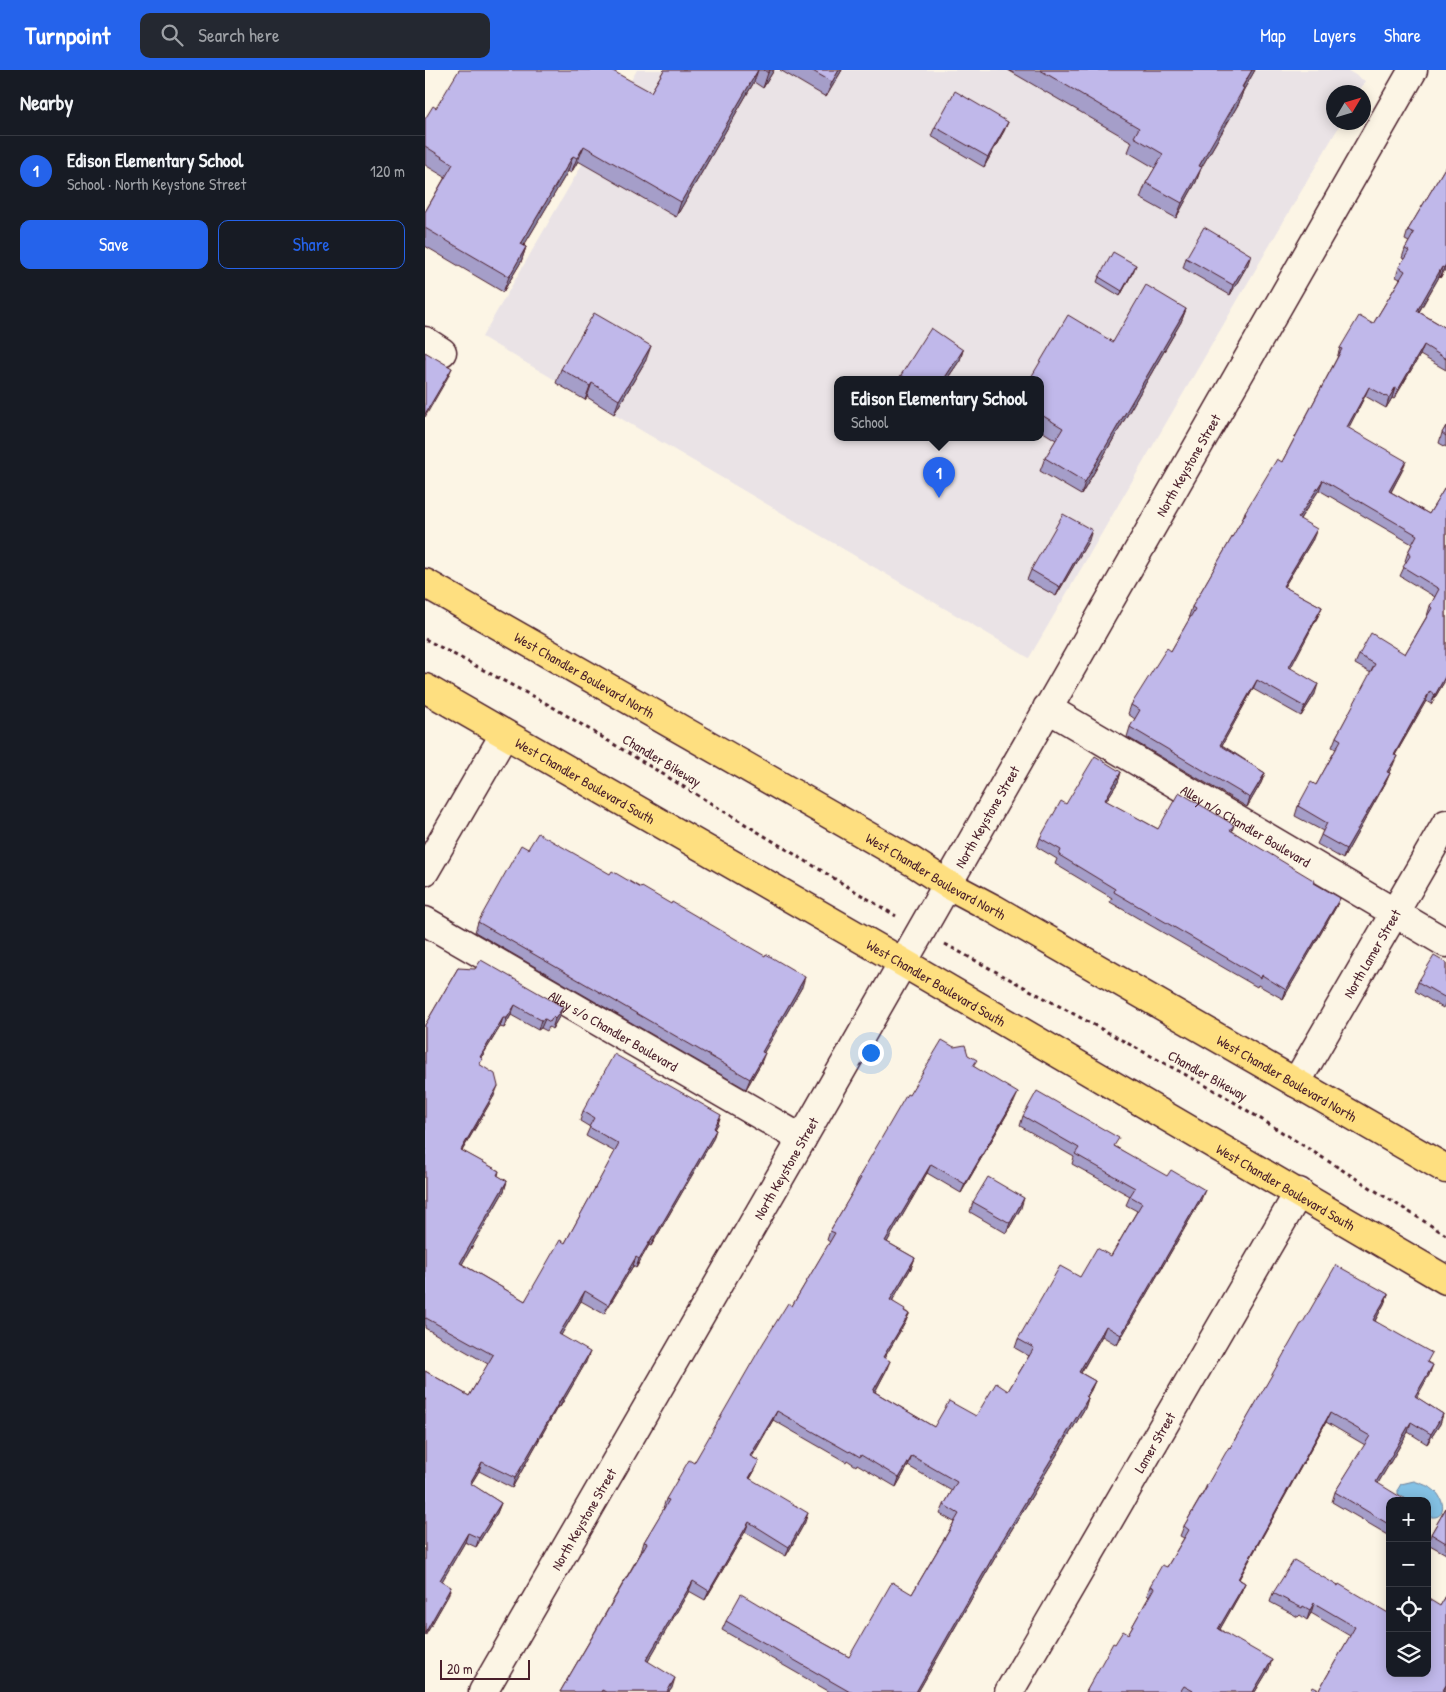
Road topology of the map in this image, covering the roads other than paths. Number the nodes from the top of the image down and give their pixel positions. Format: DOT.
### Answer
graph roads {
  1 [pos="1413,70"];
  2 [pos="425,583"];
  3 [pos="425,688"];
  4 [pos="1047,708"];
  5 [pos="505,735"];
  6 [pos="1446,824"];
  7 [pos="425,871"];
  8 [pos="947,884"];
  9 [pos="1394,913"];
  10 [pos="425,921"];
  11 [pos="1446,943"];
  12 [pos="902,962"];
  13 [pos="1296,1083"];
  14 [pos="802,1139"];
  15 [pos="1446,1169"];
  16 [pos="1299,1192"];
  17 [pos="1446,1280"];
  18 [pos="483,1692"];
  19 [pos="1009,1692"];
  1 -- 4 [label="street, North Keystone Street"];
  2 -- 8 [label="main road, West Chandler Boulevard North"];
  3 -- 5 [label="main road, West Chandler Boulevard South"];
  4 -- 8 [label="street, North Keystone Street"];
  4 -- 9 [label="street, Alley n/o Chandler Boulevard"];
  5 -- 7 [label="street"];
  5 -- 12 [label="main road, West Chandler Boulevard South"];
  6 -- 9 [label="street, North Lamer Street"];
  8 -- 12 [label="street, North Keystone Street"];
  8 -- 13 [label="main road, West Chandler Boulevard North"];
  9 -- 11 [label="street, Alley n/o Chandler Boulevard"];
  9 -- 13 [label="street, North Lamer Street"];
  10 -- 14 [label="street, Alley s/o Chandler Boulevard"];
  12 -- 14 [label="street, North Keystone Street"];
  12 -- 16 [label="main road, West Chandler Boulevard South"];
  13 -- 15 [label="main road, West Chandler Boulevard North"];
  14 -- 18 [label="street, North Keystone Street"];
  16 -- 17 [label="main road, West Chandler Boulevard South"];
  16 -- 19 [label="street, Lamer Street"];
}
